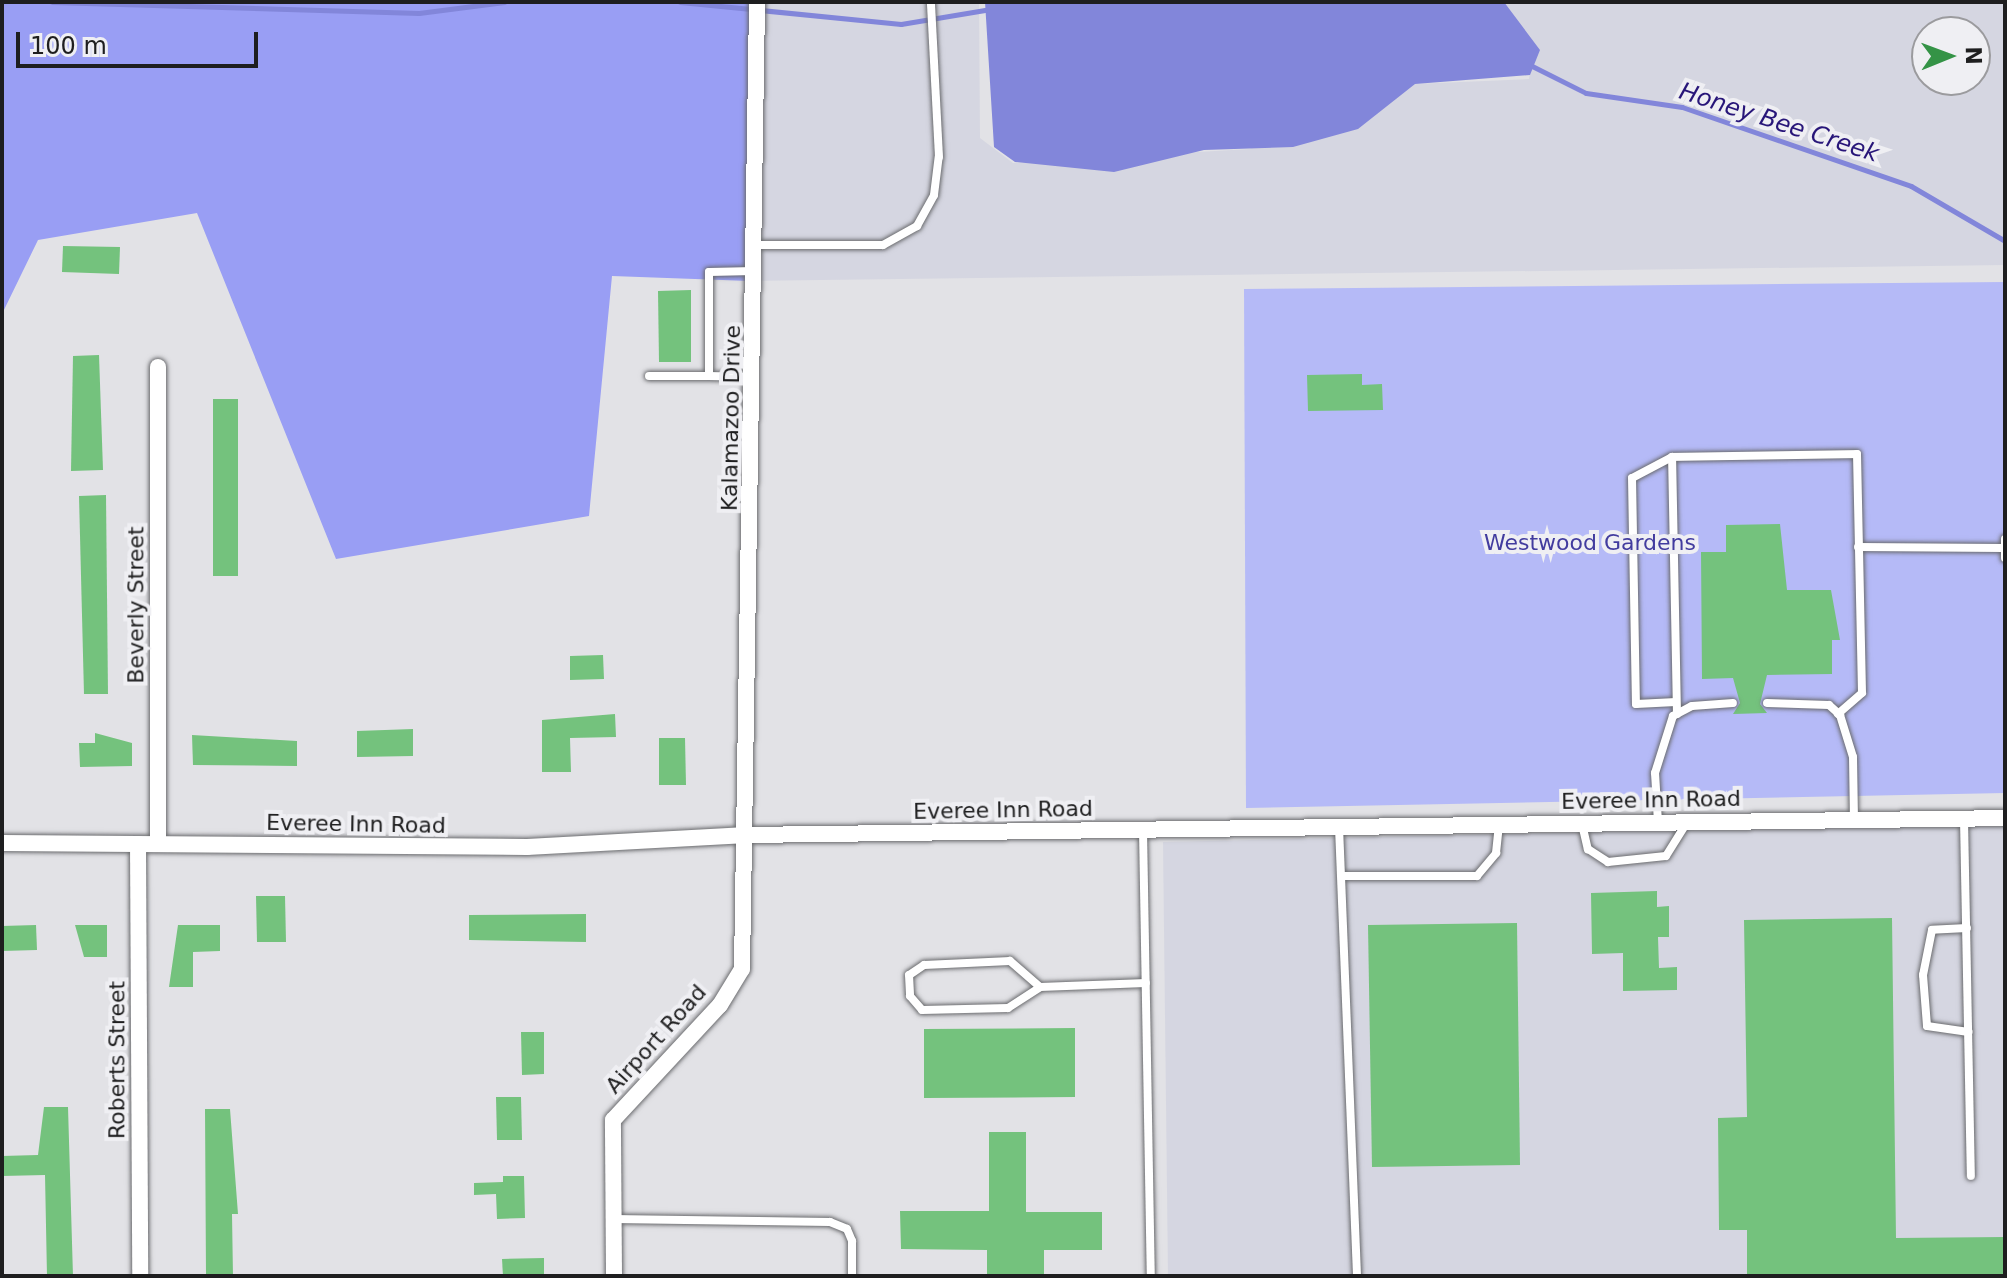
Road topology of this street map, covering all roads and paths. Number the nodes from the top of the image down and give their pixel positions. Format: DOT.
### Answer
graph roads {
  1 [pos="757,2"];
  2 [pos="931,2"];
  3 [pos="755,245"];
  4 [pos="754,271"];
  5 [pos="158,367"];
  6 [pos="649,376"];
  7 [pos="709,376"];
  8 [pos="753,377"];
  9 [pos="1672,457"];
  10 [pos="2005,539"];
  11 [pos="1858,547"];
  12 [pos="2004,548"];
  13 [pos="2005,558"];
  14 [pos="1676,702"];
  15 [pos="1733,703"];
  16 [pos="1767,703"];
  17 [pos="1677,714"];
  18 [pos="1838,714"];
  19 [pos="2005,818"];
  20 [pos="1964,819"];
  21 [pos="1854,820"];
  22 [pos="1658,822"];
  23 [pos="1687,822"];
  24 [pos="1582,823"];
  25 [pos="1499,824"];
  26 [pos="1339,826"];
  27 [pos="1143,830"];
  28 [pos="747,835"];
  29 [pos="2,843"];
  30 [pos="158,843"];
  31 [pos="138,844"];
  32 [pos="1342,876"];
  33 [pos="1967,928"];
  34 [pos="1146,983"];
  35 [pos="1040,987"];
  36 [pos="1969,1032"];
  37 [pos="1971,1176"];
  38 [pos="613,1219"];
  39 [pos="140,1276"];
  40 [pos="614,1276"];
  41 [pos="852,1276"];
  42 [pos="1151,1276"];
  43 [pos="1357,1276"];
  1 -- 3 [label="street, Kalamazoo Drive"];
  2 -- 3 [label="lane"];
  3 -- 4 [label="street, Kalamazoo Drive"];
  4 -- 7 [label="lane"];
  4 -- 8 [label="street, Kalamazoo Drive"];
  5 -- 30 [label="street, Beverly Street"];
  6 -- 7 [label="lane"];
  7 -- 8 [label="lane"];
  8 -- 28 [label="street, Kalamazoo Drive"];
  9 -- 11 [label="lane"];
  9 -- 14 [label="lane"];
  9 -- 14 [label="lane"];
  10 -- 12 [label="lane"];
  11 -- 12 [label="lane"];
  11 -- 18 [label="lane"];
  12 -- 13 [label="lane"];
  14 -- 17 [label="lane"];
  15 -- 17 [label="lane"];
  16 -- 18 [label="lane"];
  17 -- 22 [label="lane"];
  18 -- 21 [label="lane"];
  19 -- 20 [label="street, Everee Inn Road"];
  20 -- 21 [label="street, Everee Inn Road"];
  20 -- 33 [label="lane"];
  21 -- 23 [label="street, Everee Inn Road"];
  22 -- 23 [label="street, Everee Inn Road"];
  22 -- 24 [label="street, Everee Inn Road"];
  23 -- 24 [label="lane"];
  24 -- 25 [label="street, Everee Inn Road"];
  25 -- 26 [label="street, Everee Inn Road"];
  25 -- 32 [label="lane"];
  26 -- 27 [label="street, Everee Inn Road"];
  26 -- 32 [label="lane"];
  27 -- 28 [label="street, Everee Inn Road"];
  27 -- 34 [label="lane"];
  28 -- 30 [label="street, Everee Inn Road"];
  28 -- 38 [label="street, Airport Road"];
  29 -- 31 [label="street, Everee Inn Road"];
  30 -- 31 [label="street, Everee Inn Road"];
  31 -- 39 [label="street, Roberts Street"];
  32 -- 43 [label="lane"];
  33 -- 36 [label="lane"];
  33 -- 36 [label="lane"];
  34 -- 35 [label="lane"];
  34 -- 42 [label="lane"];
  35 -- 35 [label="lane"];
  36 -- 37 [label="lane"];
  38 -- 40 [label="street, Airport Road"];
  38 -- 41 [label="lane"];
}
